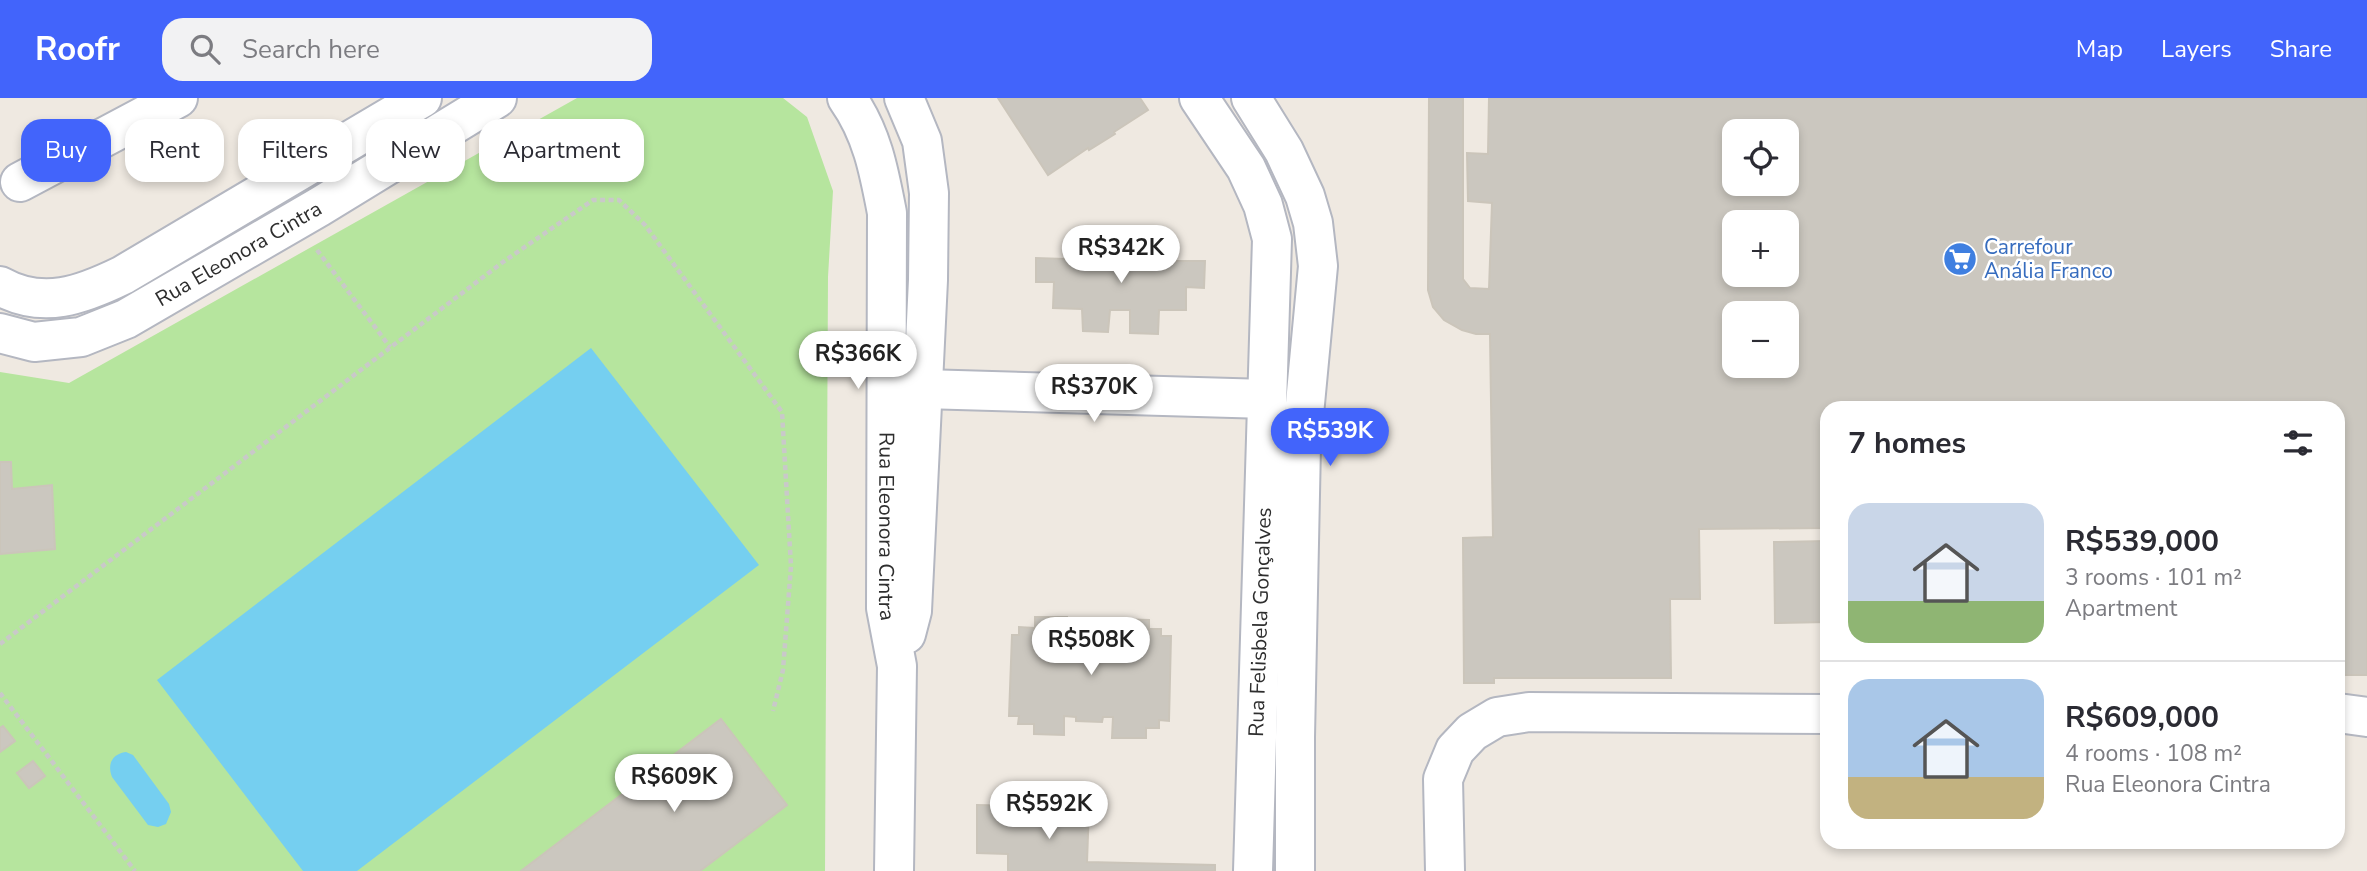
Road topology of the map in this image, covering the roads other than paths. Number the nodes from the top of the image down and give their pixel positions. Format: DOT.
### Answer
graph roads {
  1 [pos="178,98"];
  2 [pos="422,98"];
  3 [pos="497,98"];
  4 [pos="846,98"];
  5 [pos="904,98"];
  6 [pos="1199,98"];
  7 [pos="1251,98"];
  8 [pos="20,182"];
  9 [pos="0,286"];
  10 [pos="0,333"];
  11 [pos="923,389"];
  12 [pos="1267,399"];
  13 [pos="897,666"];
  14 [pos="1820,714"];
  15 [pos="2345,714"];
  16 [pos="2367,717"];
  17 [pos="894,871"];
  18 [pos="1253,871"];
  19 [pos="1295,871"];
  20 [pos="1445,871"];
  1 -- 8 [label="street"];
  2 -- 9 [label="street, Rua Eleonora Cintra"];
  3 -- 10 [label="street, Rua Eleonora Cintra"];
  4 -- 13 [label="street, Rua Eleonora Cintra"];
  5 -- 11 [label="street, Rua Eleonora Cintra"];
  6 -- 12 [label="street, Rua Felisbela Gonçalves"];
  7 -- 19 [label="street, Rua Felisbela Gonçalves"];
  11 -- 12 [label="street"];
  11 -- 13 [label="street, Rua Eleonora Cintra"];
  12 -- 18 [label="street, Rua Felisbela Gonçalves"];
  13 -- 17 [label="street, Rua Eleonora Cintra"];
  14 -- 20 [label="street"];
  15 -- 16 [label="street"];
}
